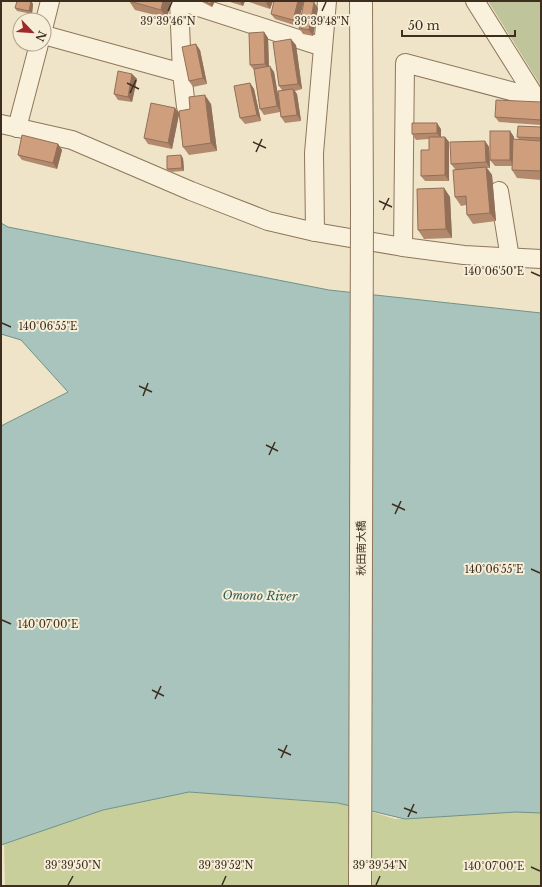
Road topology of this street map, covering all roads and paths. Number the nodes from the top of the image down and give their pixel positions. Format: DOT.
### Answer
graph roads {
  1 [pos="50,1"];
  2 [pos="179,1"];
  3 [pos="327,1"];
  4 [pos="361,1"];
  5 [pos="475,1"];
  6 [pos="47,12"];
  7 [pos="52,37"];
  8 [pos="323,47"];
  9 [pos="36,52"];
  10 [pos="182,74"];
  11 [pos="539,99"];
  12 [pos="186,107"];
  13 [pos="9,126"];
  14 [pos="499,191"];
  15 [pos="315,232"];
  16 [pos="403,247"];
  17 [pos="510,258"];
  18 [pos="541,258"];
  19 [pos="360,886"];
  1 -- 6 [label="street"];
  2 -- 8 [label="street"];
  2 -- 10 [label="street"];
  3 -- 8 [label="street"];
  4 -- 19 [label="street, 秋田南大橋, bridge"];
  5 -- 11 [label="street"];
  7 -- 10 [label="street"];
  8 -- 15 [label="street"];
  9 -- 13 [label="street"];
  10 -- 12 [label="street"];
  11 -- 16 [label="street"];
  13 -- 15 [label="street"];
  14 -- 17 [label="street"];
  15 -- 16 [label="street"];
  16 -- 17 [label="street"];
  17 -- 18 [label="street"];
}
